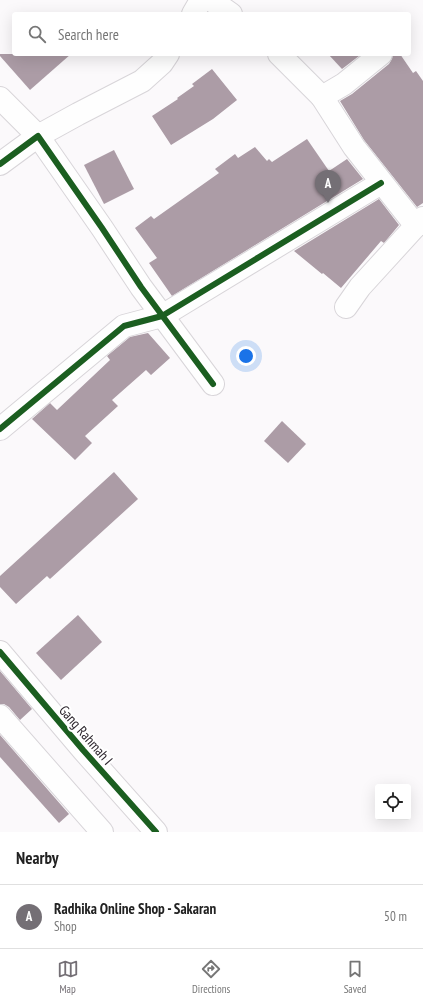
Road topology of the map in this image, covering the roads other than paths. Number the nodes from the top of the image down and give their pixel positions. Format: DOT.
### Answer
graph roads {
  1 [pos="201,0"];
  2 [pos="211,0"];
  3 [pos="194,12"];
  4 [pos="228,12"];
  5 [pos="167,56"];
  6 [pos="281,56"];
  7 [pos="379,56"];
  8 [pos="322,97"];
  9 [pos="0,98"];
  10 [pos="38,136"];
  11 [pos="0,164"];
  12 [pos="381,182"];
  13 [pos="420,222"];
  14 [pos="346,307"];
  15 [pos="162,316"];
  16 [pos="213,384"];
  17 [pos="0,429"];
  18 [pos="0,652"];
  19 [pos="0,716"];
  20 [pos="102,832"];
  21 [pos="156,832"];
  1 -- 3 [label="street"];
  2 -- 4 [label="street"];
  5 -- 10 [label="street"];
  6 -- 8 [label="street"];
  7 -- 8 [label="street"];
  8 -- 12 [label="street"];
  9 -- 10 [label="street"];
  10 -- 11 [label="street"];
  10 -- 15 [label="street"];
  12 -- 13 [label="street"];
  12 -- 15 [label="street"];
  13 -- 14 [label="street"];
  15 -- 16 [label="street"];
  15 -- 17 [label="street"];
  18 -- 21 [label="street, Gang Rahmah I"];
  19 -- 20 [label="street"];
}
